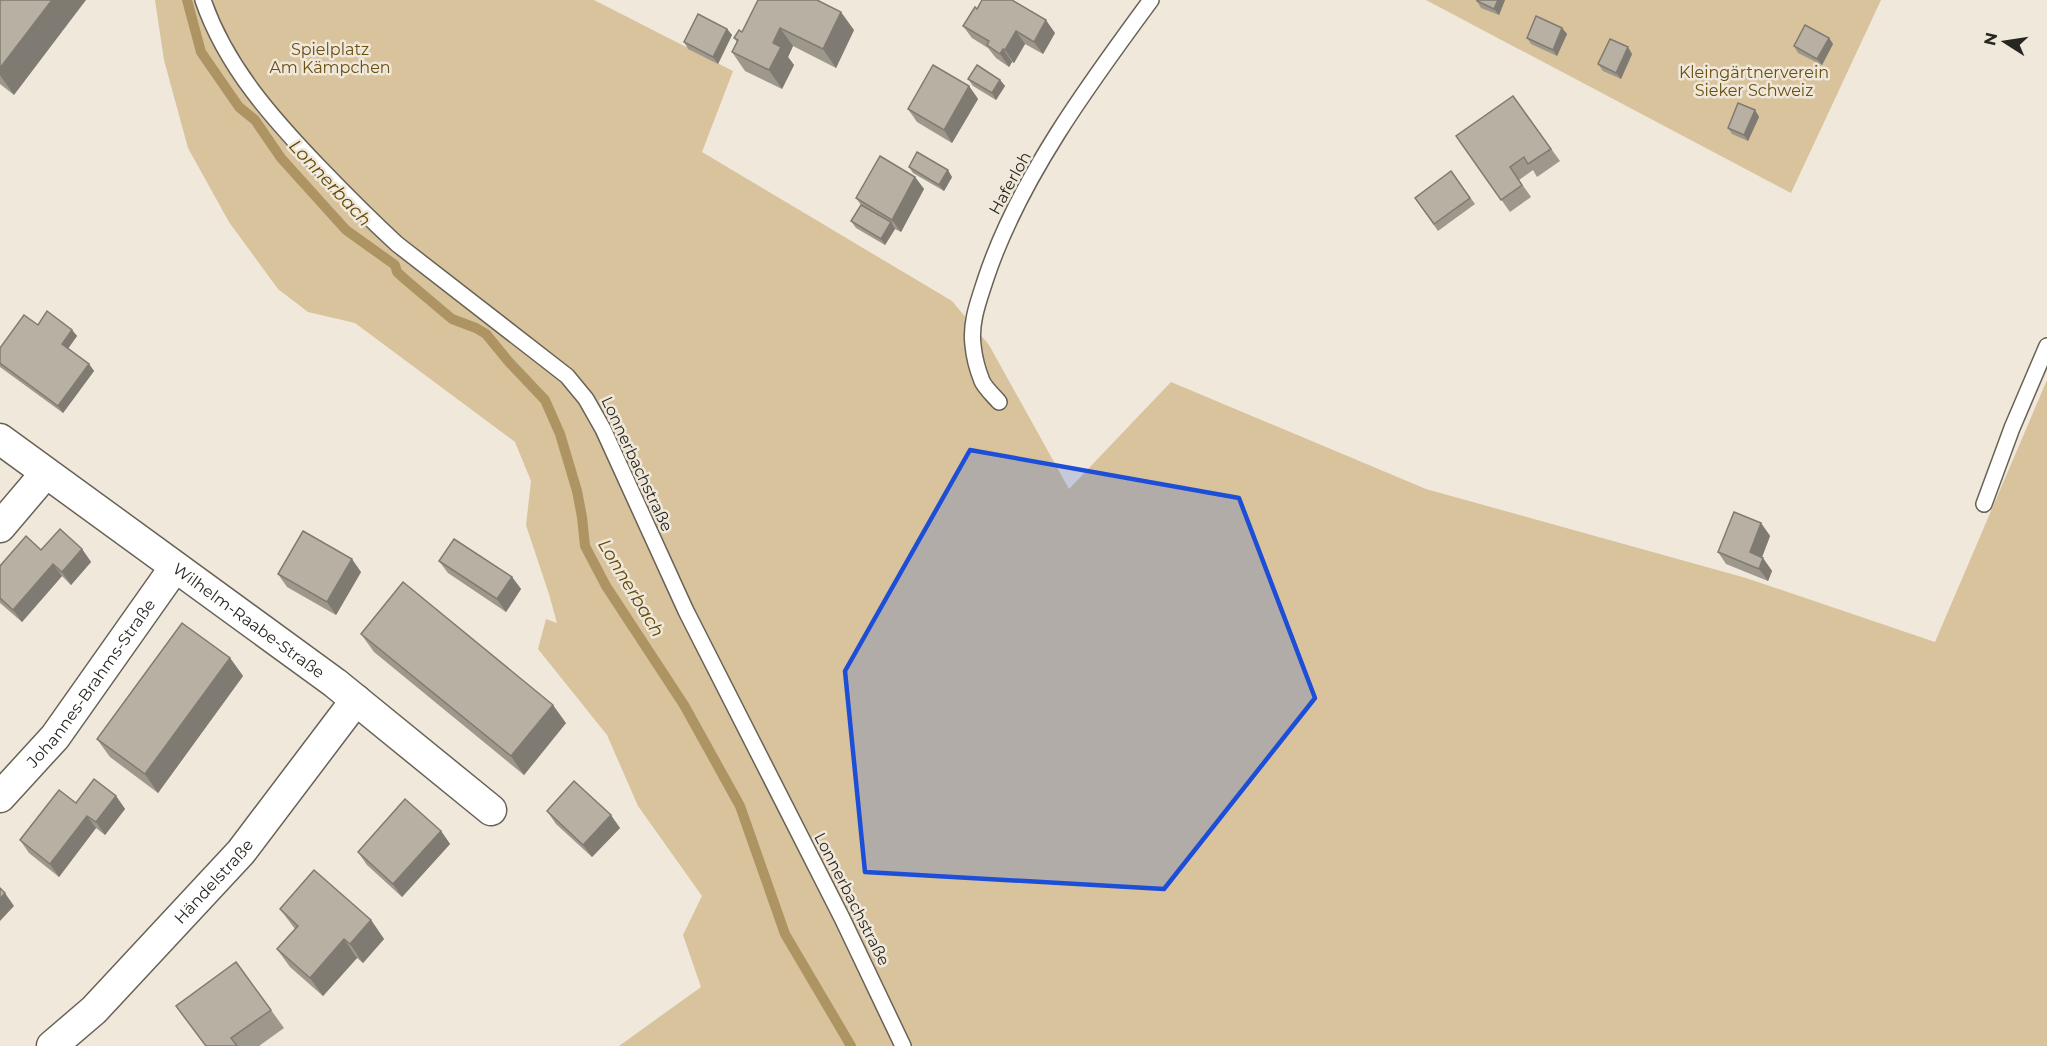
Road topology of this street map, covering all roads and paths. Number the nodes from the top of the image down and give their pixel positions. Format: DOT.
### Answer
graph roads {
  1 [pos="203,0"];
  2 [pos="1151,0"];
  3 [pos="2047,346"];
  4 [pos="999,402"];
  5 [pos="0,439"];
  6 [pos="45,474"];
  7 [pos="1984,504"];
  8 [pos="0,527"];
  9 [pos="176,567"];
  10 [pos="356,700"];
  11 [pos="0,797"];
  12 [pos="491,810"];
  13 [pos="52,1046"];
  14 [pos="903,1046"];
  1 -- 14 [label="lane, Lonnerbachstraße"];
  2 -- 4 [label="lane, Haferloh"];
  3 -- 7 [label="lane"];
  5 -- 6 [label="street, Wilhelm-Raabe-Straße"];
  6 -- 8 [label="street"];
  6 -- 9 [label="street, Wilhelm-Raabe-Straße"];
  9 -- 10 [label="street, Wilhelm-Raabe-Straße"];
  9 -- 11 [label="street, Johannes-Brahms-Straße"];
  10 -- 12 [label="street, Wilhelm-Raabe-Straße"];
  10 -- 13 [label="street, Händelstraße"];
}
